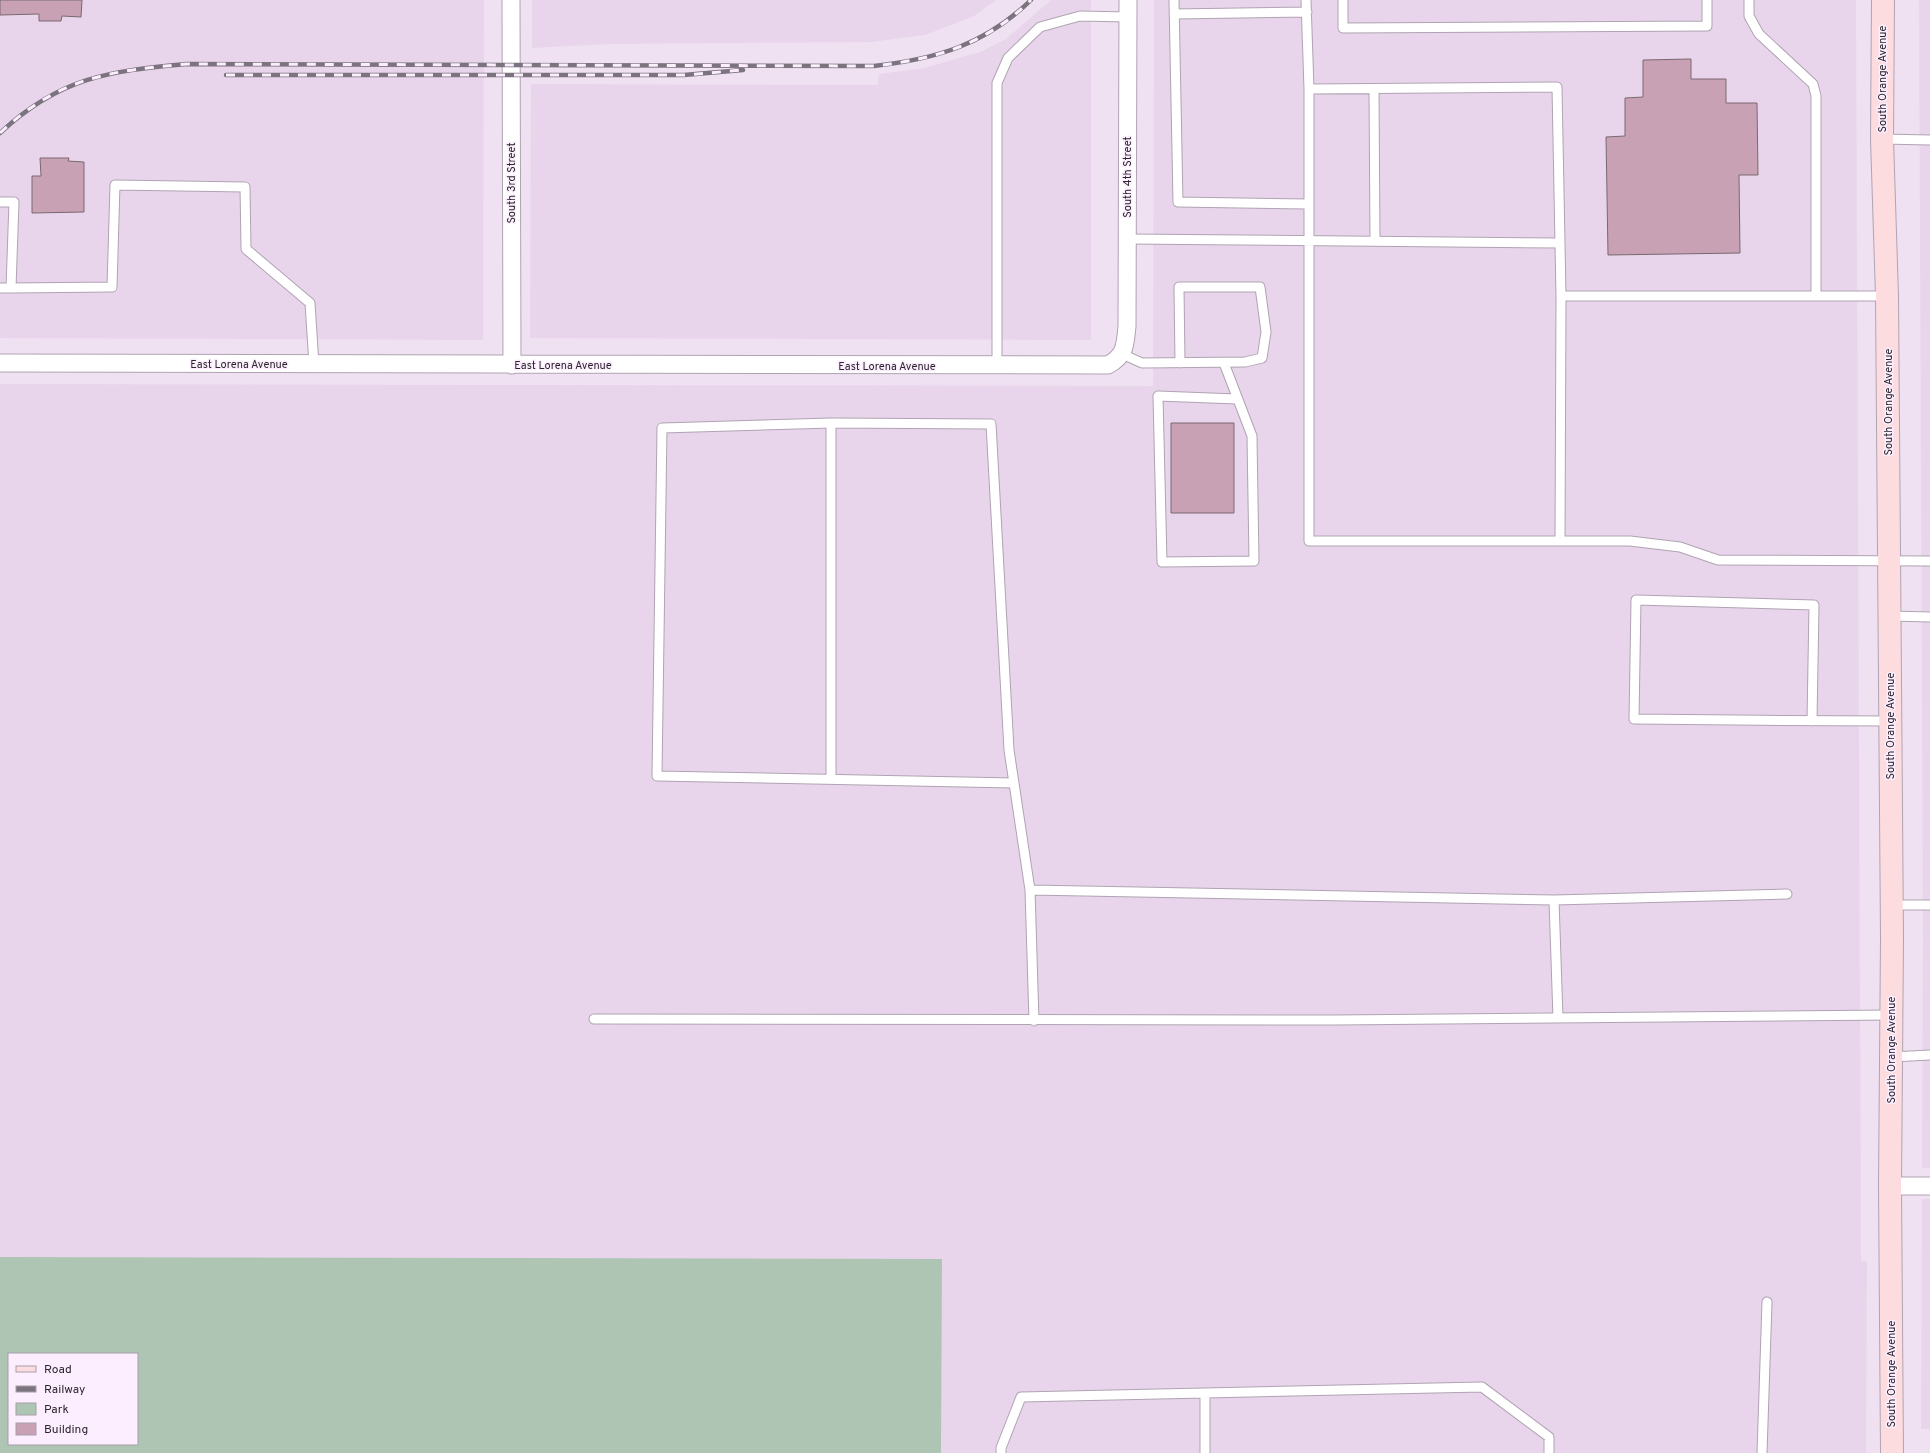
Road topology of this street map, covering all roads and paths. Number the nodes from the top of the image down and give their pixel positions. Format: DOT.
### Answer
graph roads {
  1 [pos="511,0"];
  2 [pos="1128,0"];
  3 [pos="1174,0"];
  4 [pos="1306,0"];
  5 [pos="1343,0"];
  6 [pos="1707,0"];
  7 [pos="1749,0"];
  8 [pos="1883,0"];
  9 [pos="1307,12"];
  10 [pos="1174,14"];
  11 [pos="1128,17"];
  12 [pos="1374,88"];
  13 [pos="1309,89"];
  14 [pos="1882,139"];
  15 [pos="1930,140"];
  16 [pos="0,202"];
  17 [pos="1309,204"];
  18 [pos="1127,238"];
  19 [pos="1309,241"];
  20 [pos="1375,241"];
  21 [pos="1560,243"];
  22 [pos="0,288"];
  23 [pos="11,288"];
  24 [pos="1560,296"];
  25 [pos="1816,296"];
  26 [pos="1887,296"];
  27 [pos="1122,354"];
  28 [pos="1180,363"];
  29 [pos="1224,363"];
  30 [pos="0,364"];
  31 [pos="314,364"];
  32 [pos="512,365"];
  33 [pos="997,366"];
  34 [pos="1237,399"];
  35 [pos="831,423"];
  36 [pos="1560,541"];
  37 [pos="1889,561"];
  38 [pos="1930,561"];
  39 [pos="1890,616"];
  40 [pos="1930,616"];
  41 [pos="1812,721"];
  42 [pos="1890,722"];
  43 [pos="831,779"];
  44 [pos="1014,783"];
  45 [pos="1030,890"];
  46 [pos="1787,894"];
  47 [pos="1554,900"];
  48 [pos="1892,905"];
  49 [pos="1930,906"];
  50 [pos="1891,1016"];
  51 [pos="1558,1018"];
  52 [pos="594,1019"];
  53 [pos="1034,1021"];
  54 [pos="1930,1056"];
  55 [pos="1891,1057"];
  56 [pos="1890,1186"];
  57 [pos="1930,1186"];
  58 [pos="1767,1302"];
  59 [pos="1205,1393"];
  60 [pos="1001,1453"];
  61 [pos="1205,1453"];
  62 [pos="1549,1453"];
  63 [pos="1762,1453"];
  64 [pos="1892,1453"];
  1 -- 32 [label="street, South 3rd Street"];
  2 -- 11 [label="street, South 4th Street"];
  3 -- 10 [label="lane"];
  4 -- 9 [label="lane"];
  5 -- 6 [label="lane"];
  7 -- 25 [label="lane"];
  8 -- 14 [label="street, South Orange Avenue"];
  9 -- 10 [label="lane"];
  9 -- 13 [label="lane"];
  10 -- 17 [label="lane"];
  11 -- 18 [label="street, South 4th Street"];
  11 -- 33 [label="lane"];
  12 -- 13 [label="lane"];
  12 -- 20 [label="lane"];
  12 -- 21 [label="lane"];
  13 -- 17 [label="lane"];
  14 -- 15 [label="lane"];
  14 -- 26 [label="street, South Orange Avenue"];
  16 -- 23 [label="lane"];
  17 -- 19 [label="lane"];
  18 -- 19 [label="lane"];
  18 -- 27 [label="street, South 4th Street"];
  19 -- 20 [label="lane"];
  19 -- 36 [label="lane"];
  20 -- 21 [label="lane"];
  21 -- 24 [label="lane"];
  22 -- 23 [label="lane"];
  23 -- 31 [label="lane"];
  24 -- 25 [label="lane"];
  24 -- 36 [label="lane"];
  25 -- 26 [label="lane"];
  26 -- 37 [label="street, South Orange Avenue"];
  27 -- 28 [label="lane"];
  27 -- 33 [label="street, East Lorena Avenue"];
  28 -- 29 [label="lane"];
  28 -- 29 [label="lane"];
  29 -- 34 [label="lane"];
  30 -- 31 [label="street, East Lorena Avenue"];
  31 -- 32 [label="street, East Lorena Avenue"];
  32 -- 33 [label="street, East Lorena Avenue"];
  34 -- 34 [label="lane"];
  35 -- 43 [label="lane"];
  35 -- 43 [label="lane"];
  35 -- 44 [label="lane"];
  36 -- 37 [label="lane"];
  37 -- 38 [label="lane"];
  37 -- 39 [label="street, South Orange Avenue"];
  39 -- 40 [label="lane"];
  39 -- 42 [label="street, South Orange Avenue"];
  41 -- 41 [label="lane"];
  41 -- 42 [label="lane"];
  42 -- 48 [label="street, South Orange Avenue"];
  43 -- 44 [label="lane"];
  44 -- 45 [label="lane"];
  45 -- 47 [label="lane"];
  45 -- 53 [label="lane"];
  46 -- 47 [label="lane"];
  47 -- 51 [label="lane"];
  48 -- 49 [label="lane"];
  48 -- 50 [label="street, South Orange Avenue"];
  50 -- 51 [label="lane"];
  50 -- 55 [label="street, South Orange Avenue"];
  51 -- 53 [label="lane"];
  52 -- 53 [label="lane"];
  54 -- 55 [label="lane"];
  55 -- 56 [label="street, South Orange Avenue"];
  56 -- 57 [label="street"];
  56 -- 64 [label="street, South Orange Avenue"];
  58 -- 63 [label="lane"];
  59 -- 60 [label="lane"];
  59 -- 61 [label="lane"];
  59 -- 62 [label="lane"];
}
